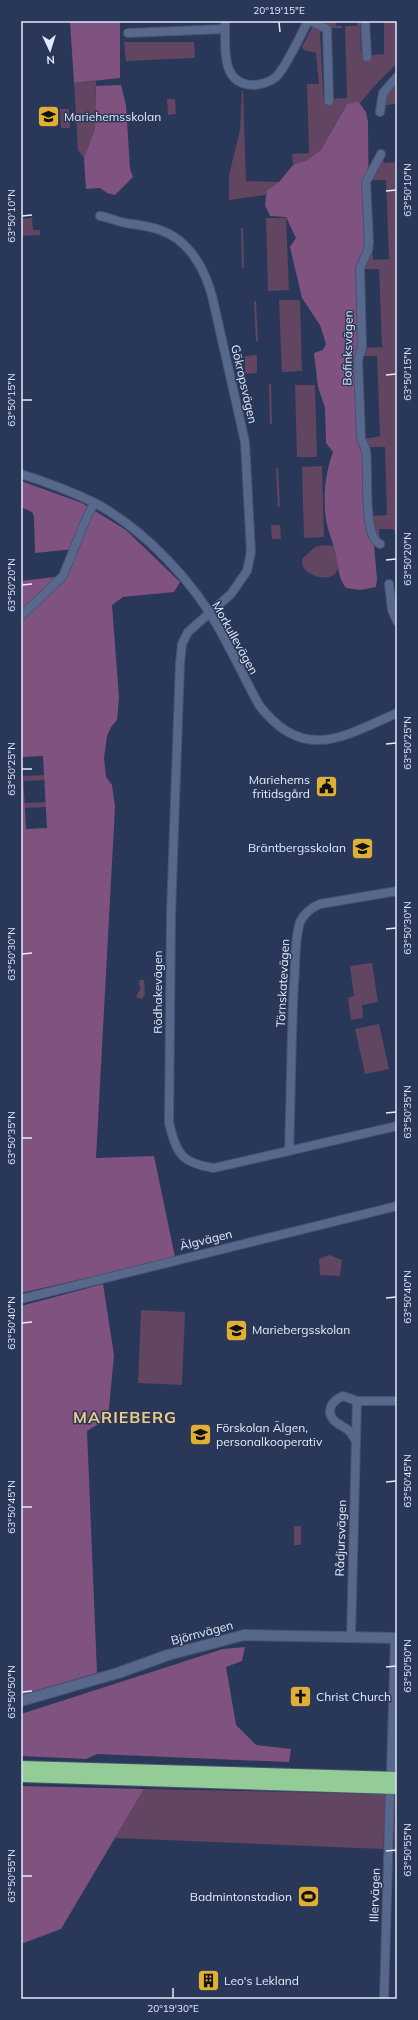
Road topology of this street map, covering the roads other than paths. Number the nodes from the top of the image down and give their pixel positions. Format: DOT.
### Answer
graph roads {
  1 [pos="308,21"];
  2 [pos="311,21"];
  3 [pos="365,21"];
  4 [pos="225,25"];
  5 [pos="128,34"];
  6 [pos="367,57"];
  7 [pos="397,77"];
  8 [pos="329,101"];
  9 [pos="380,112"];
  10 [pos="381,154"];
  11 [pos="100,216"];
  12 [pos="21,474"];
  13 [pos="94,503"];
  14 [pos="380,544"];
  15 [pos="389,584"];
  16 [pos="209,613"];
  17 [pos="21,616"];
  18 [pos="397,621"];
  19 [pos="397,713"];
  20 [pos="397,891"];
  21 [pos="397,1126"];
  22 [pos="289,1151"];
  23 [pos="397,1206"];
  24 [pos="21,1299"];
  25 [pos="357,1401"];
  26 [pos="397,1401"];
  27 [pos="356,1441"];
  28 [pos="351,1636"];
  29 [pos="396,1638"];
  30 [pos="21,1701"];
  31 [pos="21,1767"];
  32 [pos="394,1775"];
  33 [pos="21,1776"];
  34 [pos="394,1790"];
  35 [pos="384,1999"];
  1 -- 4 [label="street"];
  2 -- 8 [label="street"];
  3 -- 6 [label="street"];
  4 -- 5 [label="street"];
  7 -- 9 [label="street"];
  10 -- 14 [label="street, Bofinksvägen"];
  11 -- 16 [label="street, Gökropsvägen"];
  12 -- 13 [label="street, Morkullevägen"];
  13 -- 16 [label="street, Morkullevägen"];
  13 -- 17 [label="street"];
  15 -- 18 [label="street"];
  16 -- 19 [label="street, Morkullevägen"];
  16 -- 22 [label="street, Rödhakevägen"];
  20 -- 22 [label="street, Törnskatevägen"];
  21 -- 22 [label="street, Rödhakevägen"];
  23 -- 24 [label="street, Älgvägen"];
  25 -- 26 [label="street"];
  25 -- 27 [label="street, Rådjursvägen"];
  25 -- 27 [label="street"];
  27 -- 28 [label="street, Rådjursvägen"];
  28 -- 29 [label="street, Björnvägen"];
  28 -- 30 [label="street, Björnvägen"];
  29 -- 32 [label="street"];
  31 -- 32 [label="highway"];
  33 -- 34 [label="highway"];
  34 -- 35 [label="street, Illervägen"];
}
